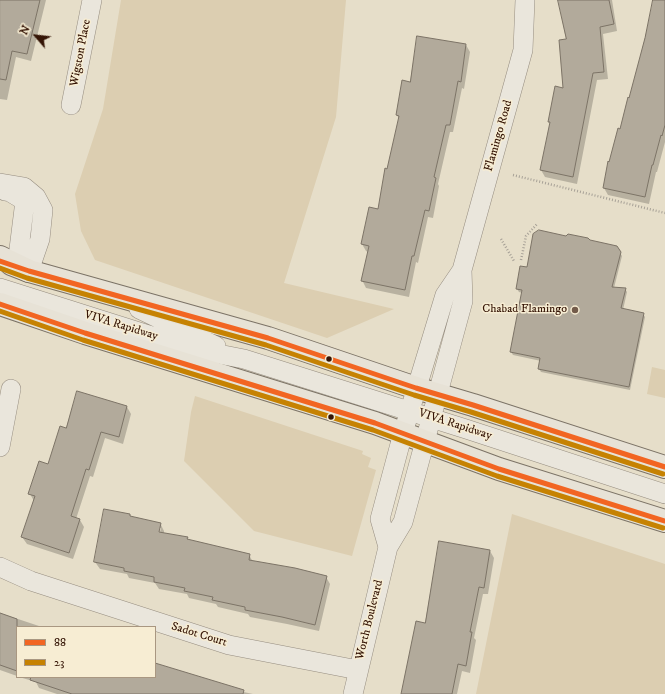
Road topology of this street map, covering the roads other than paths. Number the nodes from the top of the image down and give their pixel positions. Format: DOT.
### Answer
graph roads {
  1 [pos="92,0"];
  2 [pos="525,0"];
  3 [pos="71,105"];
  4 [pos="0,183"];
  5 [pos="0,190"];
  6 [pos="11,263"];
  7 [pos="462,270"];
  8 [pos="0,288"];
  9 [pos="106,292"];
  10 [pos="0,304"];
  11 [pos="244,359"];
  12 [pos="416,388"];
  13 [pos="12,390"];
  14 [pos="438,395"];
  15 [pos="409,411"];
  16 [pos="431,418"];
  17 [pos="403,433"];
  18 [pos="424,441"];
  19 [pos="0,447"];
  20 [pos="665,467"];
  21 [pos="665,494"];
  22 [pos="665,521"];
  23 [pos="388,547"];
  24 [pos="0,567"];
  25 [pos="358,670"];
  26 [pos="353,694"];
  1 -- 3 [label="street, Wigston Place"];
  2 -- 7 [label="street, Flamingo Road"];
  4 -- 6 [label="street"];
  5 -- 6 [label="street"];
  6 -- 9 [label="main road"];
  7 -- 12 [label="street, Flamingo Road"];
  7 -- 14 [label="street, Flamingo Road"];
  8 -- 11 [label="street, VIVA Rapidway"];
  9 -- 11 [label="street, VIVA Rapidway"];
  9 -- 12 [label="main road"];
  10 -- 17 [label="main road"];
  11 -- 15 [label="street, VIVA Rapidway"];
  12 -- 14 [label="main road"];
  12 -- 15 [label="street, Flamingo Road"];
  13 -- 19 [label="street"];
  14 -- 16 [label="street, Flamingo Road"];
  14 -- 20 [label="main road"];
  15 -- 16 [label="street, VIVA Rapidway"];
  15 -- 17 [label="street, Worth Boulevard"];
  16 -- 18 [label="street, Worth Boulevard"];
  16 -- 21 [label="street, VIVA Rapidway"];
  17 -- 18 [label="main road"];
  17 -- 23 [label="street, Worth Boulevard"];
  18 -- 22 [label="main road"];
  18 -- 23 [label="street, Worth Boulevard"];
  23 -- 25 [label="street, Worth Boulevard"];
  24 -- 25 [label="street, Sadot Court"];
  25 -- 26 [label="street, Worth Boulevard"];
}
